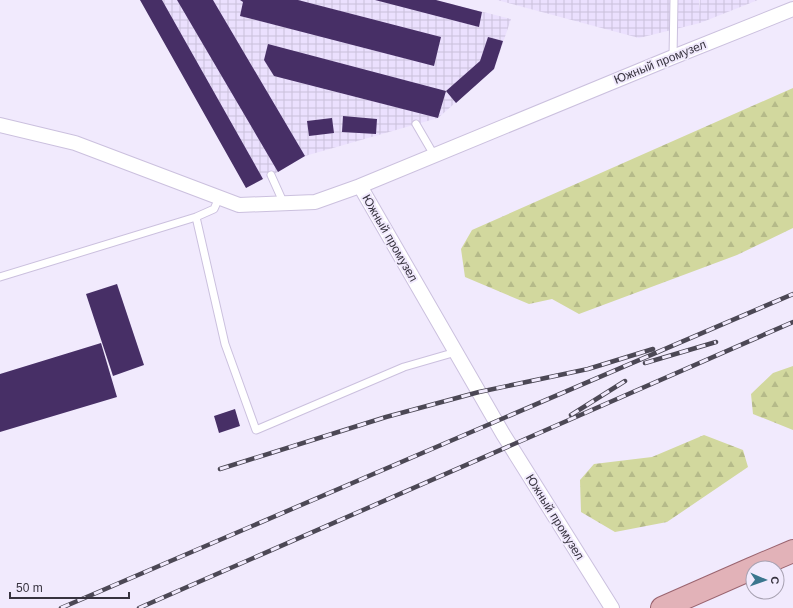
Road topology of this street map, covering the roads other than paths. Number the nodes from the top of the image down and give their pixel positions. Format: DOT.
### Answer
graph roads {
  1 [pos="674,0"];
  2 [pos="793,9"];
  3 [pos="673,57"];
  4 [pos="416,124"];
  5 [pos="0,125"];
  6 [pos="434,155"];
  7 [pos="271,175"];
  8 [pos="360,186"];
  9 [pos="219,198"];
  10 [pos="284,204"];
  11 [pos="196,217"];
  12 [pos="0,276"];
  13 [pos="456,352"];
  14 [pos="793,551"];
  15 [pos="772,560"];
  16 [pos="745,572"];
  17 [pos="612,608"];
  18 [pos="662,608"];
  1 -- 3 [label="lane"];
  2 -- 3 [label="street, Южный промузел"];
  3 -- 6 [label="street, Южный промузел"];
  4 -- 6 [label="lane"];
  5 -- 9 [label="street"];
  6 -- 8 [label="street, Южный промузел"];
  7 -- 10 [label="lane"];
  8 -- 10 [label="street"];
  8 -- 13 [label="street, Южный промузел"];
  9 -- 10 [label="street"];
  9 -- 11 [label="lane"];
  11 -- 12 [label="lane"];
  11 -- 13 [label="lane"];
  13 -- 17 [label="street, Южный промузел"];
  14 -- 15 [label="main road"];
  16 -- 18 [label="main road"];
}
